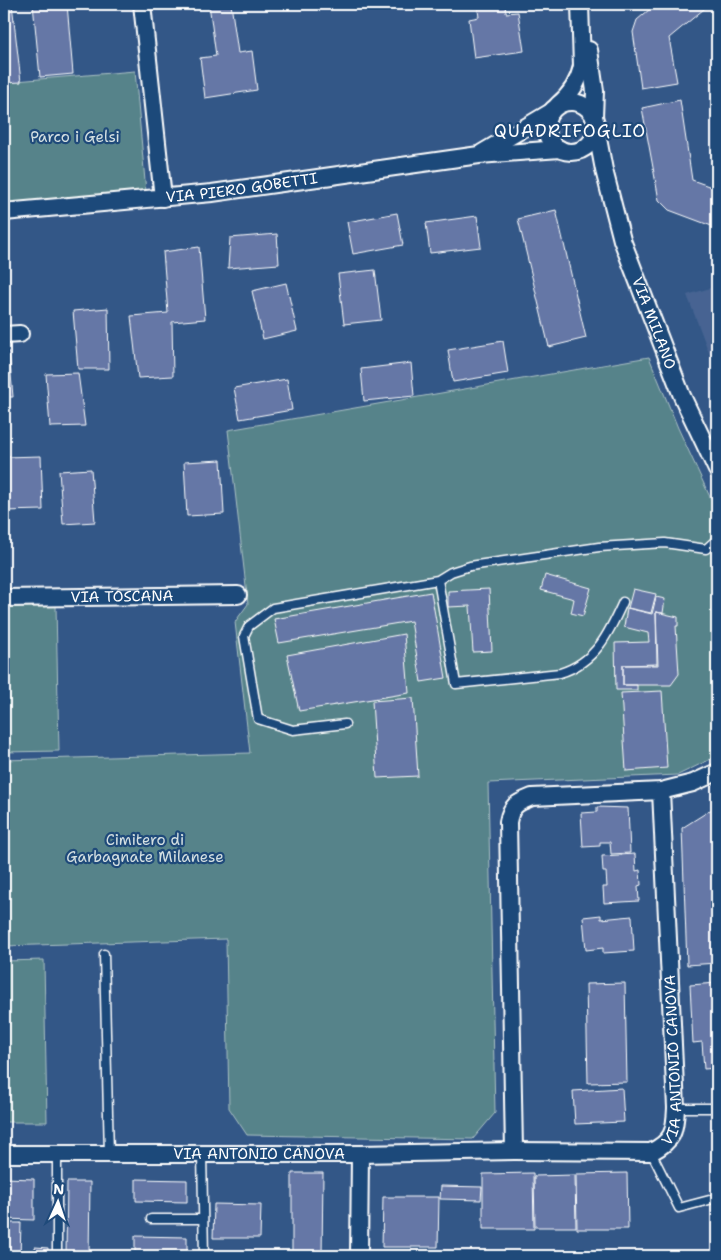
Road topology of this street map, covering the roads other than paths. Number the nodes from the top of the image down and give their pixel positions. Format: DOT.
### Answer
graph roads {
  1 [pos="142,4"];
  2 [pos="580,7"];
  3 [pos="554,109"];
  4 [pos="595,122"];
  5 [pos="586,147"];
  6 [pos="560,149"];
  7 [pos="479,155"];
  8 [pos="604,170"];
  9 [pos="163,198"];
  10 [pos="4,212"];
  11 [pos="717,470"];
  12 [pos="717,539"];
  13 [pos="438,580"];
  14 [pos="238,595"];
  15 [pos="4,598"];
  16 [pos="623,602"];
  17 [pos="344,724"];
  18 [pos="717,772"];
  19 [pos="661,791"];
  20 [pos="104,954"];
  21 [pos="676,1108"];
  22 [pos="717,1108"];
  23 [pos="514,1151"];
  24 [pos="651,1152"];
  25 [pos="4,1154"];
  26 [pos="57,1154"];
  27 [pos="110,1154"];
  28 [pos="202,1154"];
  29 [pos="360,1154"];
  30 [pos="717,1198"];
  31 [pos="151,1218"];
  32 [pos="203,1219"];
  33 [pos="56,1256"];
  34 [pos="204,1256"];
  35 [pos="359,1256"];
  1 -- 9 [label="street"];
  2 -- 3 [label="street, VIA MILANO"];
  2 -- 4 [label="street, VIA MILANO"];
  3 -- 4 [label="street"];
  3 -- 6 [label="street"];
  3 -- 7 [label="street, VIA PIERO GOBETTI"];
  4 -- 5 [label="street"];
  4 -- 8 [label="street, VIA MILANO"];
  5 -- 6 [label="street"];
  5 -- 8 [label="street, VIA MILANO"];
  6 -- 7 [label="street, VIA PIERO GOBETTI"];
  7 -- 9 [label="street, VIA PIERO GOBETTI"];
  8 -- 11 [label="street, VIA MILANO"];
  9 -- 10 [label="street, VIA PIERO GOBETTI"];
  12 -- 13 [label="lane"];
  13 -- 16 [label="lane"];
  13 -- 17 [label="lane"];
  14 -- 15 [label="street, VIA TOSCANA"];
  18 -- 19 [label="street"];
  19 -- 21 [label="street, VIA ANTONIO CANOVA"];
  19 -- 23 [label="street"];
  20 -- 27 [label="lane"];
  21 -- 22 [label="lane"];
  21 -- 24 [label="street, VIA ANTONIO CANOVA"];
  23 -- 24 [label="street, VIA ANTONIO CANOVA"];
  23 -- 29 [label="street, VIA ANTONIO CANOVA"];
  24 -- 30 [label="lane"];
  25 -- 26 [label="street, VIA ANTONIO CANOVA"];
  26 -- 27 [label="street, VIA ANTONIO CANOVA"];
  26 -- 33 [label="lane"];
  27 -- 28 [label="street, VIA ANTONIO CANOVA"];
  28 -- 29 [label="street, VIA ANTONIO CANOVA"];
  28 -- 32 [label="lane"];
  29 -- 35 [label="street"];
  31 -- 32 [label="lane"];
  32 -- 34 [label="lane"];
}
